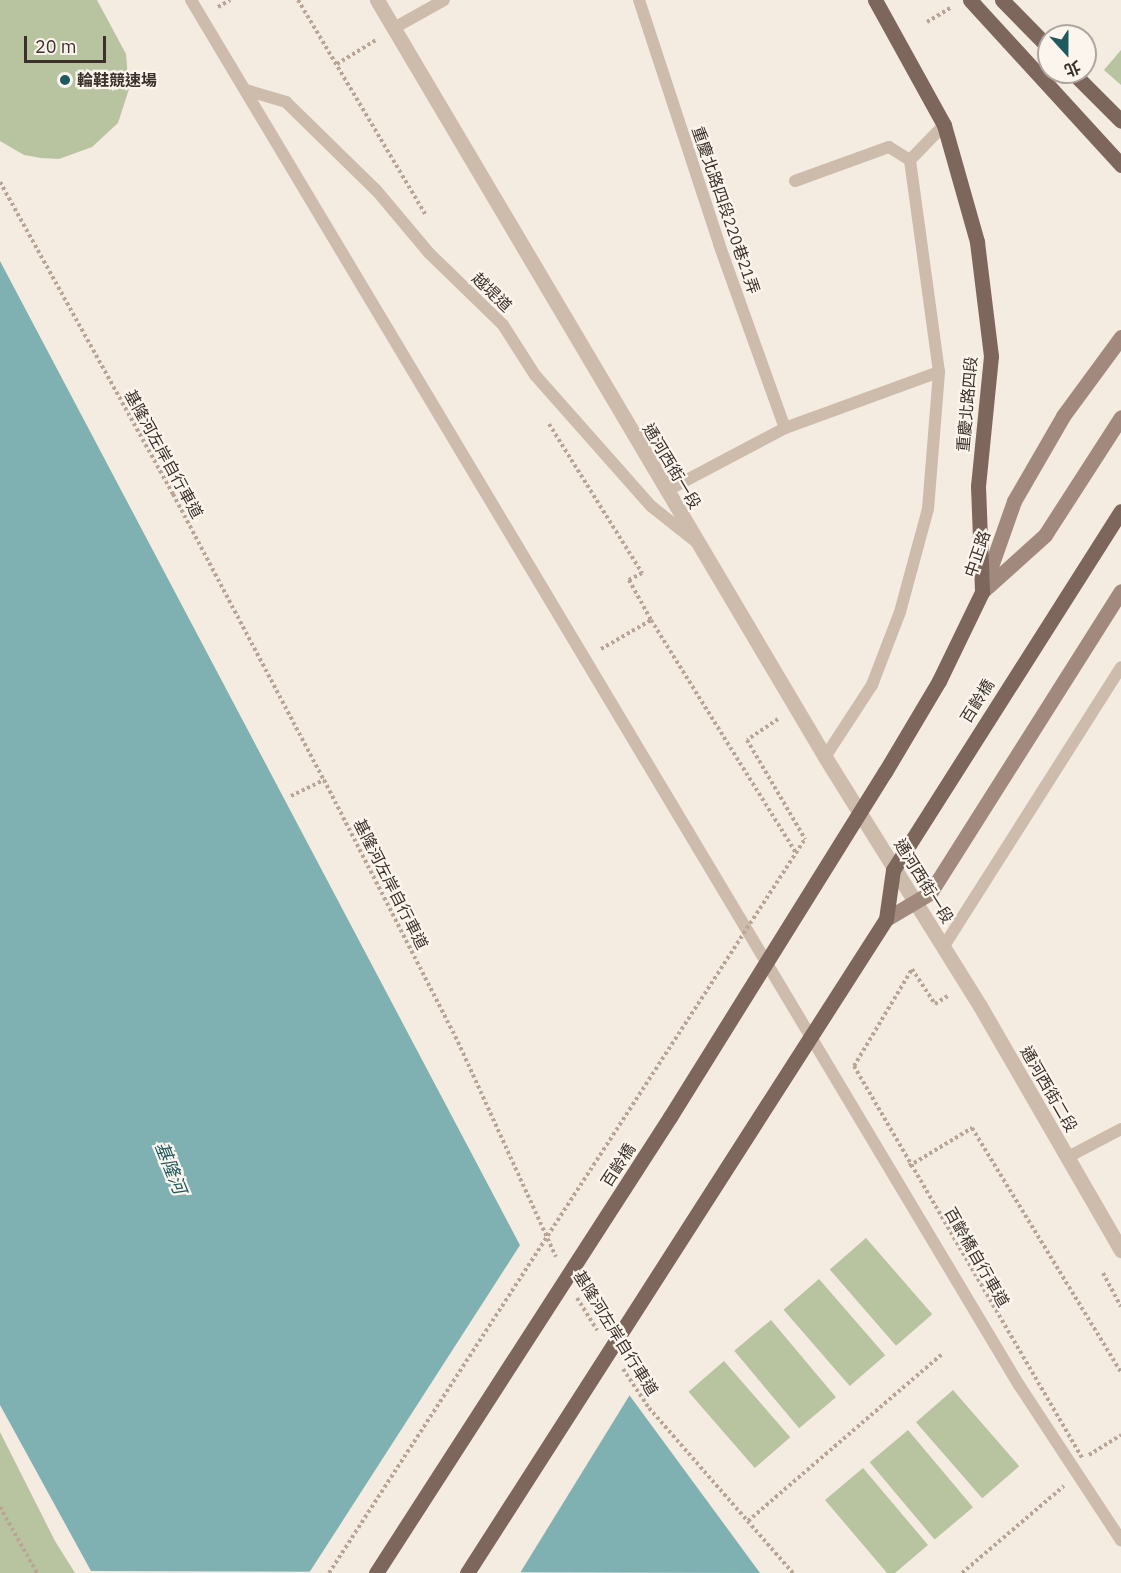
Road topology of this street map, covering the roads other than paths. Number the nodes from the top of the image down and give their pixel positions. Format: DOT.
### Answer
graph roads {
  1 [pos="191,0"];
  2 [pos="377,0"];
  3 [pos="444,0"];
  4 [pos="639,0"];
  5 [pos="875,0"];
  6 [pos="970,0"];
  7 [pos="1002,0"];
  8 [pos="394,28"];
  9 [pos="1037,36"];
  10 [pos="1084,84"];
  11 [pos="246,90"];
  12 [pos="1121,121"];
  13 [pos="944,125"];
  14 [pos="910,160"];
  15 [pos="1121,165"];
  16 [pos="795,181"];
  17 [pos="1121,337"];
  18 [pos="939,372"];
  19 [pos="1121,417"];
  20 [pos="785,428"];
  21 [pos="666,491"];
  22 [pos="1121,511"];
  23 [pos="696,541"];
  24 [pos="1121,591"];
  25 [pos="982,592"];
  26 [pos="1121,667"];
  27 [pos="825,757"];
  28 [pos="885,772"];
  29 [pos="885,919"];
  30 [pos="944,946"];
  31 [pos="1121,1129"];
  32 [pos="1068,1157"];
  33 [pos="1121,1250"];
  34 [pos="1121,1540"];
  35 [pos="376,1573"];
  36 [pos="467,1573"];
  1 -- 11 [label="lane"];
  2 -- 8 [label="street, 通河西街一段"];
  3 -- 8 [label="lane"];
  4 -- 20 [label="lane, 重慶北路四段220巷21弄"];
  5 -- 13 [label="main road, 重慶北路四段"];
  6 -- 15 [label="main road"];
  7 -- 9 [label="main road"];
  8 -- 21 [label="street, 通河西街一段"];
  10 -- 12 [label="main road"];
  11 -- 23 [label="lane, 越堤道"];
  11 -- 34 [label="lane"];
  13 -- 14 [label="lane"];
  13 -- 25 [label="main road, 重慶北路四段"];
  14 -- 16 [label="lane"];
  14 -- 18 [label="lane"];
  17 -- 25 [label="street, 中正路"];
  18 -- 20 [label="lane"];
  18 -- 27 [label="lane"];
  19 -- 25 [label="street, 中正路"];
  20 -- 21 [label="lane"];
  21 -- 23 [label="street, 通河西街一段"];
  22 -- 29 [label="main road, 百齡橋, bridge"];
  23 -- 27 [label="street, 通河西街一段"];
  24 -- 29 [label="street, 百齡橋, bridge"];
  25 -- 28 [label="main road, 重慶北路四段"];
  26 -- 30 [label="lane"];
  27 -- 30 [label="street, 通河西街一段"];
  28 -- 35 [label="main road, 百齡橋, bridge"];
  29 -- 36 [label="main road, 百齡橋, bridge"];
  30 -- 32 [label="street, 通河西街二段"];
  31 -- 32 [label="lane"];
  32 -- 33 [label="street, 通河西街二段"];
}
